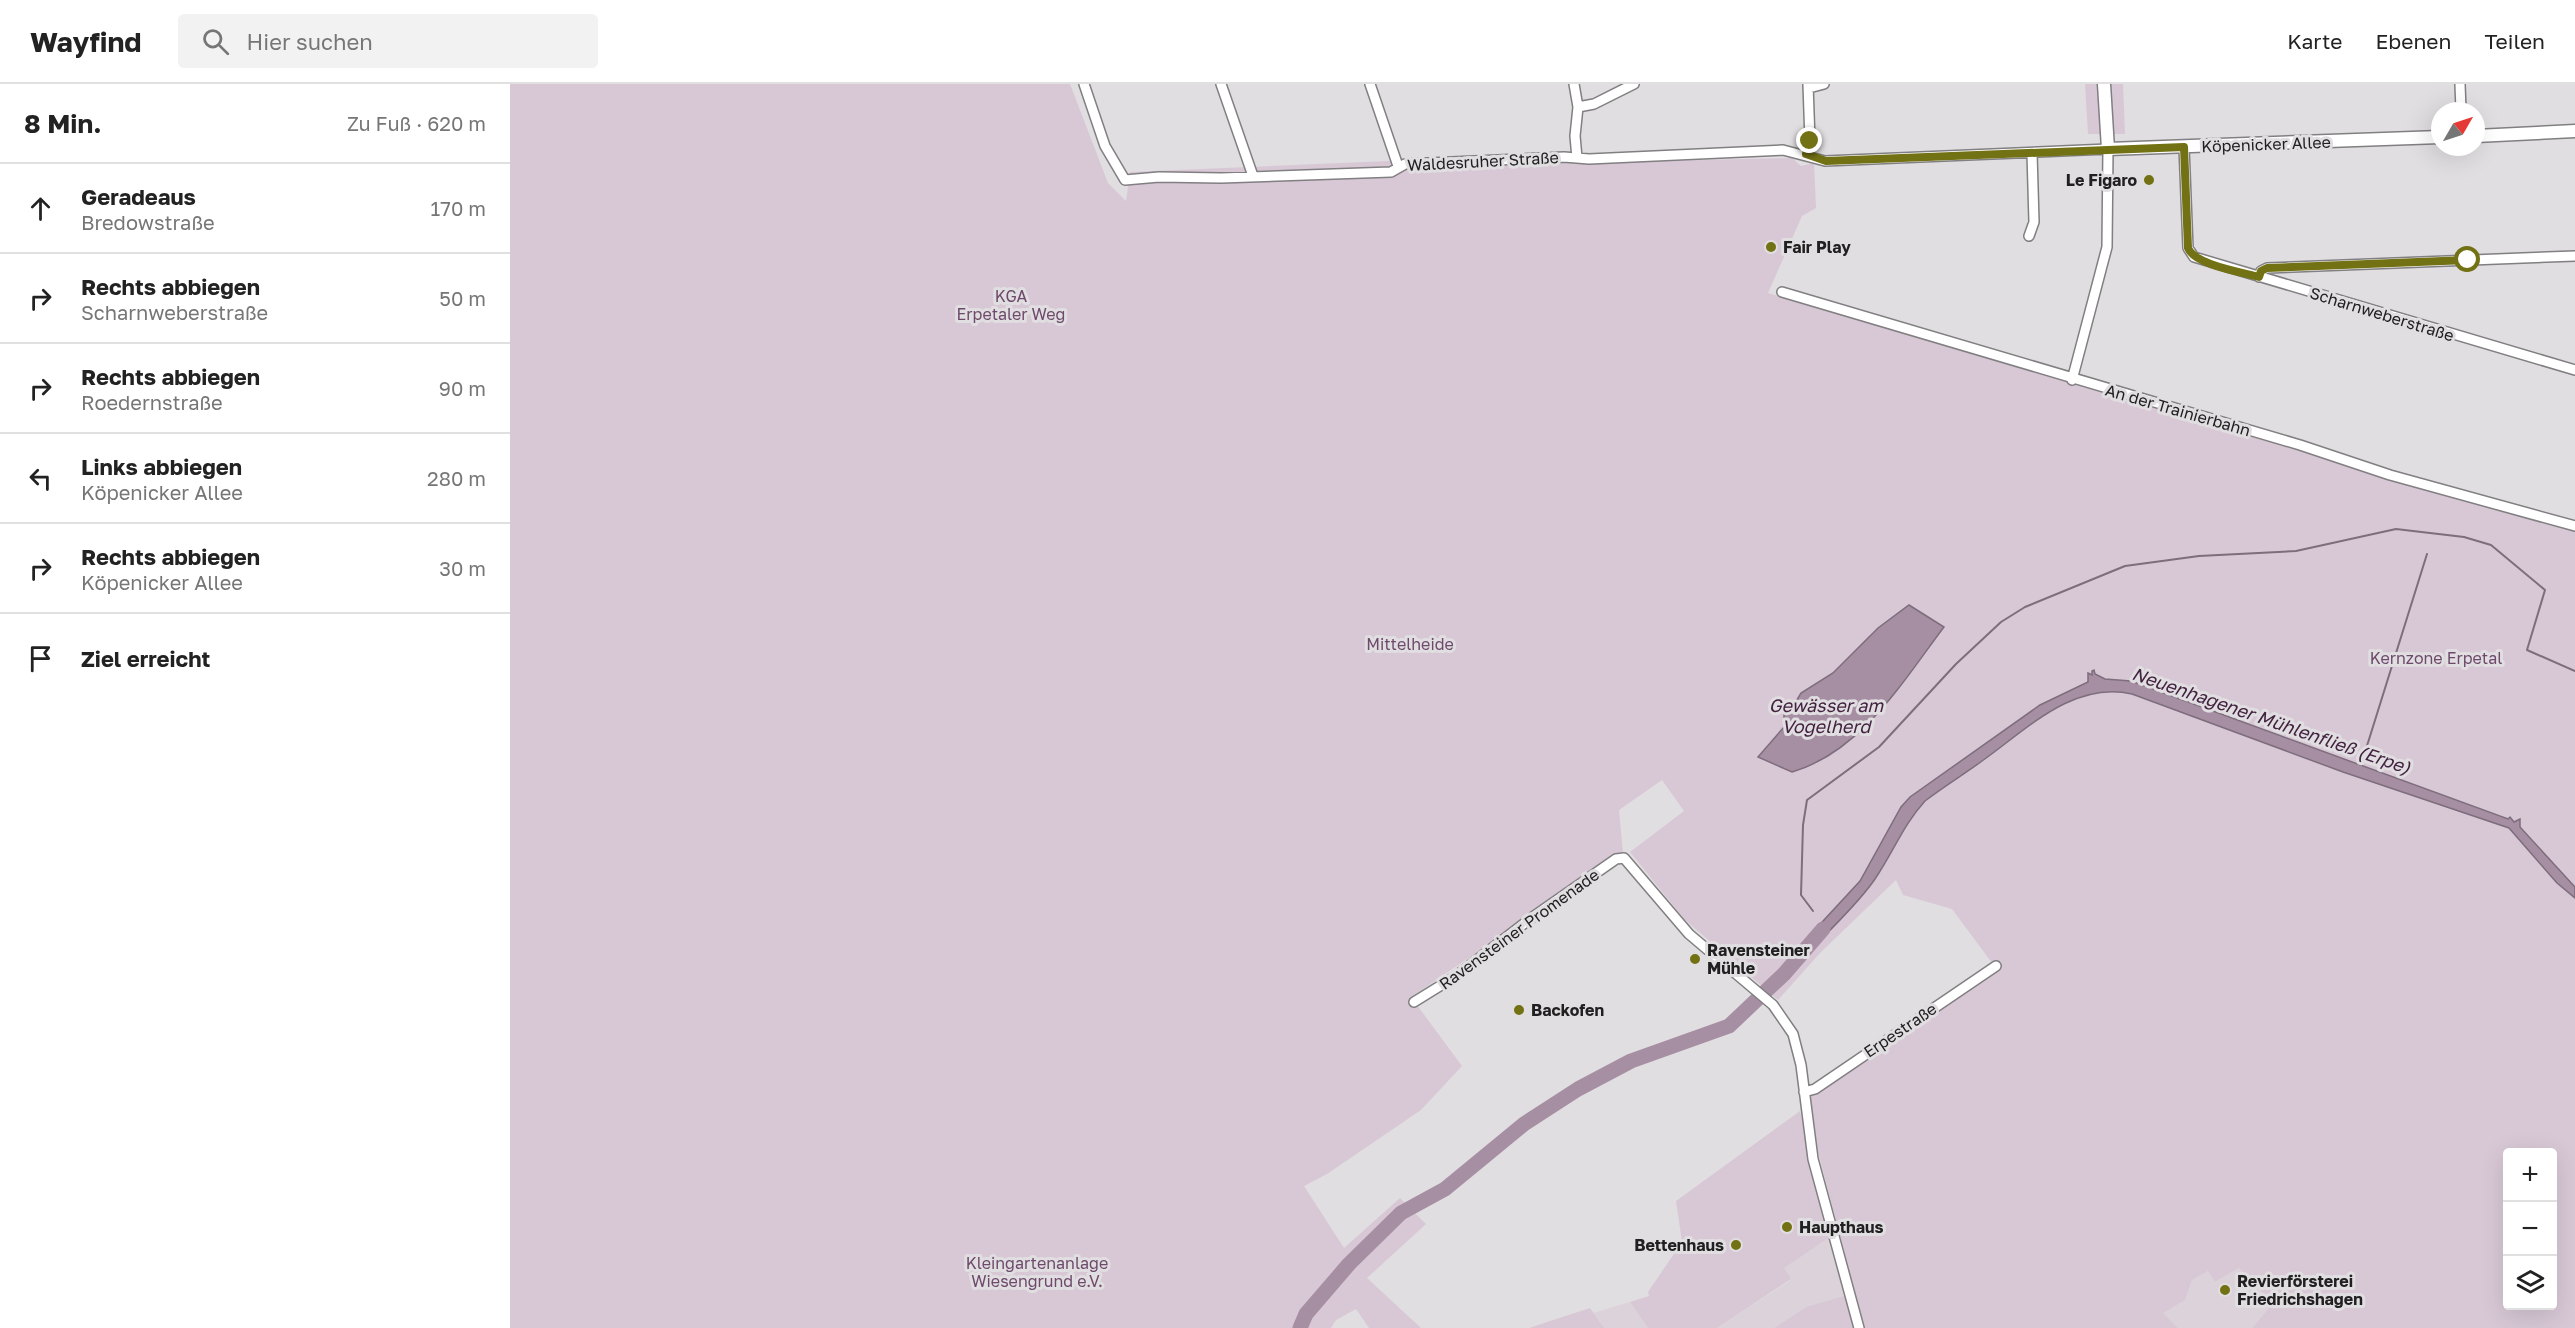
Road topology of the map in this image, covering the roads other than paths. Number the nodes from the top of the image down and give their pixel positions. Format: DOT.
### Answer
graph roads {
  1 [pos="1084,84"];
  2 [pos="1221,84"];
  3 [pos="1370,84"];
  4 [pos="1574,84"];
  5 [pos="1634,84"];
  6 [pos="1824,84"];
  7 [pos="2104,84"];
  8 [pos="2460,84"];
  9 [pos="1809,86"];
  10 [pos="2461,102"];
  11 [pos="1578,107"];
  12 [pos="2575,131"];
  13 [pos="2485,136"];
  14 [pos="2431,137"];
  15 [pos="2184,147"];
  16 [pos="2108,149"];
  17 [pos="2032,153"];
  18 [pos="1806,154"];
  19 [pos="1577,158"];
  20 [pos="1398,166"];
  21 [pos="1253,176"];
  22 [pos="2029,236"];
  23 [pos="2575,256"];
  24 [pos="2259,277"];
  25 [pos="1782,292"];
  26 [pos="2575,370"];
  27 [pos="2072,380"];
  28 [pos="2575,526"];
  29 [pos="1996,966"];
  30 [pos="1414,1002"];
  31 [pos="1804,1092"];
  32 [pos="1859,1328"];
  1 -- 21 [label="street, Waldesruher Straße"];
  2 -- 21 [label="street"];
  3 -- 20 [label="street"];
  4 -- 11 [label="street"];
  5 -- 11 [label="street"];
  6 -- 9 [label="street"];
  7 -- 16 [label="street"];
  8 -- 10 [label="street"];
  9 -- 18 [label="street"];
  11 -- 19 [label="street"];
  12 -- 13 [label="street"];
  14 -- 15 [label="street, Köpenicker Allee"];
  15 -- 16 [label="street, Köpenicker Allee"];
  15 -- 24 [label="street, Scharnweberstraße"];
  16 -- 17 [label="street, Köpenicker Allee"];
  16 -- 27 [label="street"];
  17 -- 18 [label="street, Köpenicker Allee"];
  17 -- 22 [label="street"];
  18 -- 19 [label="street, Waldesruher Straße"];
  19 -- 20 [label="street, Waldesruher Straße"];
  20 -- 21 [label="street, Waldesruher Straße"];
  23 -- 24 [label="street"];
  24 -- 26 [label="street, Scharnweberstraße"];
  25 -- 27 [label="street, An der Trainierbahn"];
  27 -- 28 [label="street, An der Trainierbahn"];
  29 -- 31 [label="street, Erpestraße"];
  30 -- 31 [label="street, Ravensteiner Promenade"];
  31 -- 32 [label="street"];
}
